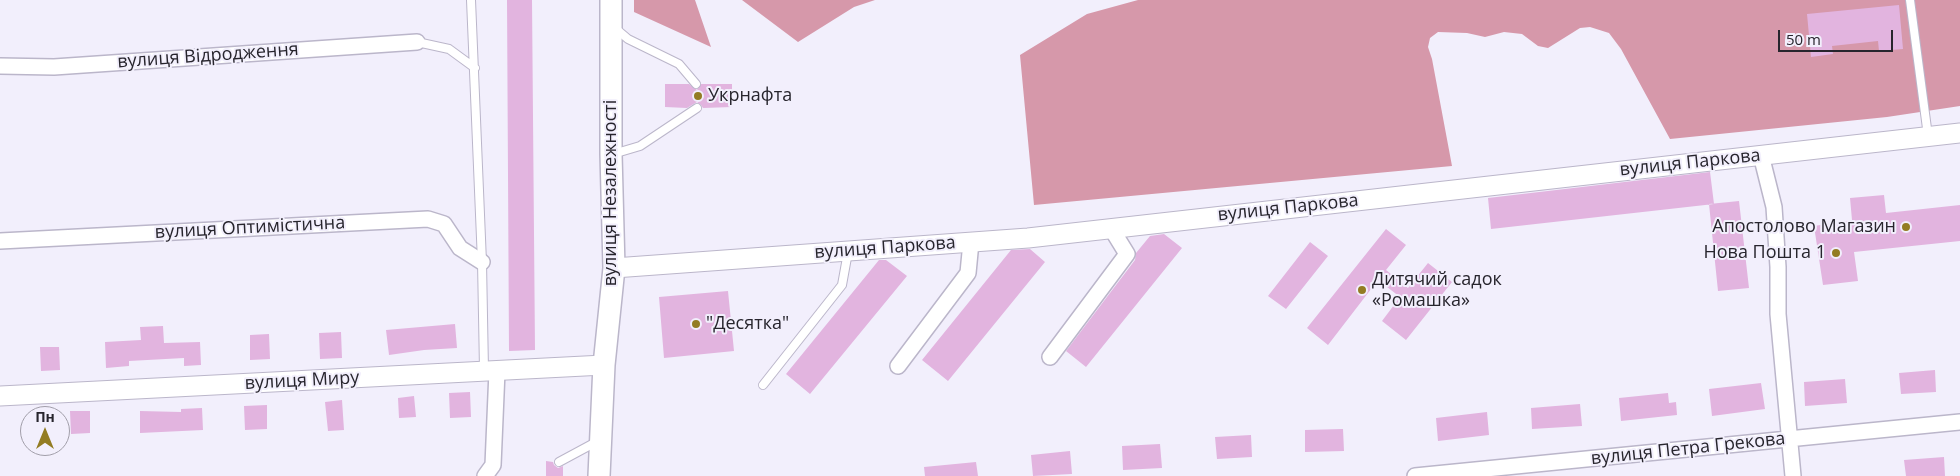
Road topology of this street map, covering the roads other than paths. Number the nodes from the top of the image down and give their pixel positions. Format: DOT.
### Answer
graph roads {
  1 [pos="471,0"];
  2 [pos="611,0"];
  3 [pos="1910,0"];
  4 [pos="611,23"];
  5 [pos="417,42"];
  6 [pos="0,66"];
  7 [pos="475,68"];
  8 [pos="696,84"];
  9 [pos="697,108"];
  10 [pos="1960,133"];
  11 [pos="1928,136"];
  12 [pos="611,154"];
  13 [pos="1761,155"];
  14 [pos="1111,228"];
  15 [pos="0,241"];
  16 [pos="971,242"];
  17 [pos="848,250"];
  18 [pos="482,262"];
  19 [pos="614,268"];
  20 [pos="1050,356"];
  21 [pos="604,366"];
  22 [pos="898,366"];
  23 [pos="491,371"];
  24 [pos="763,385"];
  25 [pos="0,396"];
  26 [pos="1960,422"];
  27 [pos="1790,439"];
  28 [pos="600,440"];
  29 [pos="559,462"];
  30 [pos="485,476"];
  31 [pos="599,476"];
  32 [pos="1415,476"];
  33 [pos="1793,476"];
  1 -- 7 [label="lane"];
  2 -- 4 [label="main road, вулиця Незалежності"];
  3 -- 11 [label="lane"];
  4 -- 8 [label="lane"];
  4 -- 12 [label="main road, вулиця Незалежності"];
  5 -- 6 [label="street, вулиця Відродження"];
  5 -- 7 [label="lane"];
  7 -- 18 [label="lane"];
  9 -- 12 [label="lane"];
  10 -- 11 [label="street, вулиця Паркова"];
  11 -- 13 [label="street, вулиця Паркова"];
  12 -- 19 [label="main road, вулиця Незалежності"];
  13 -- 14 [label="street, вулиця Паркова"];
  13 -- 27 [label="street"];
  14 -- 16 [label="street, вулиця Паркова"];
  14 -- 20 [label="street"];
  15 -- 18 [label="street, вулиця Оптимістична"];
  16 -- 17 [label="street, вулиця Паркова"];
  16 -- 22 [label="street"];
  17 -- 19 [label="street, вулиця Паркова"];
  17 -- 24 [label="lane"];
  18 -- 23 [label="lane"];
  19 -- 21 [label="main road, вулиця Незалежності"];
  21 -- 23 [label="street, вулиця Миру"];
  21 -- 28 [label="main road, вулиця Незалежності"];
  23 -- 25 [label="street, вулиця Миру"];
  23 -- 30 [label="street"];
  26 -- 27 [label="street, вулиця Петра Грекова"];
  27 -- 32 [label="street, вулиця Петра Грекова"];
  27 -- 33 [label="street"];
  28 -- 29 [label="lane"];
  28 -- 31 [label="main road, вулиця Незалежності"];
}
